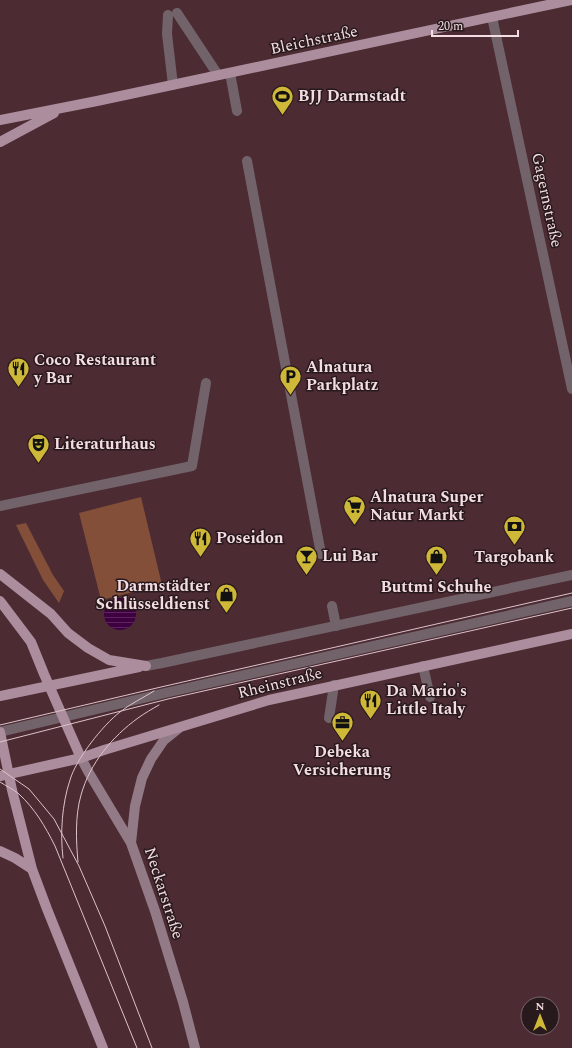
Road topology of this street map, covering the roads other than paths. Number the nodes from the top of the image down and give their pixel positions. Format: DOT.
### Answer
graph roads {
  1 [pos="571,0"];
  2 [pos="492,17"];
  3 [pos="230,73"];
  4 [pos="218,75"];
  5 [pos="173,85"];
  6 [pos="63,108"];
  7 [pos="238,111"];
  8 [pos="0,120"];
  9 [pos="0,142"];
  10 [pos="247,161"];
  11 [pos="206,383"];
  12 [pos="572,389"];
  13 [pos="0,506"];
  14 [pos="321,554"];
  15 [pos="0,574"];
  16 [pos="572,575"];
  17 [pos="0,601"];
  18 [pos="572,601"];
  19 [pos="332,606"];
  20 [pos="336,626"];
  21 [pos="572,634"];
  22 [pos="146,666"];
  23 [pos="424,666"];
  24 [pos="334,685"];
  25 [pos="50,686"];
  26 [pos="0,696"];
  27 [pos="430,697"];
  28 [pos="64,718"];
  29 [pos="329,718"];
  30 [pos="182,726"];
  31 [pos="0,732"];
  32 [pos="81,758"];
  33 [pos="4,775"];
  34 [pos="132,843"];
  35 [pos="0,851"];
  36 [pos="32,869"];
  37 [pos="103,1048"];
  38 [pos="196,1048"];
  1 -- 2 [label="main road, Bleichstraße"];
  2 -- 3 [label="main road, Bleichstraße"];
  2 -- 12 [label="street, Gagernstraße"];
  3 -- 4 [label="main road, Bleichstraße"];
  3 -- 7 [label="street"];
  4 -- 5 [label="main road, Bleichstraße"];
  4 -- 5 [label="street"];
  5 -- 6 [label="main road, Bleichstraße"];
  6 -- 8 [label="main road, Bleichstraße"];
  6 -- 9 [label="main road, Bleichstraße"];
  10 -- 14 [label="street"];
  11 -- 13 [label="street"];
  15 -- 22 [label="main road"];
  16 -- 20 [label="street"];
  17 -- 25 [label="main road"];
  18 -- 28 [label="street, Rheinstraße"];
  19 -- 20 [label="street"];
  20 -- 22 [label="street"];
  21 -- 23 [label="main road, Rheinstraße"];
  22 -- 25 [label="main road"];
  23 -- 24 [label="main road, Rheinstraße"];
  23 -- 27 [label="street"];
  24 -- 29 [label="street"];
  24 -- 30 [label="main road, Rheinstraße"];
  25 -- 26 [label="main road"];
  25 -- 28 [label="main road"];
  28 -- 31 [label="street, Rheinstraße"];
  28 -- 32 [label="main road"];
  30 -- 32 [label="main road, Rheinstraße"];
  30 -- 34 [label="main road"];
  31 -- 33 [label="main road"];
  32 -- 33 [label="main road, Rheinstraße"];
  32 -- 34 [label="main road, Neckarstraße"];
  33 -- 36 [label="main road"];
  34 -- 38 [label="main road, Neckarstraße"];
  35 -- 36 [label="main road"];
  36 -- 37 [label="main road"];
}
